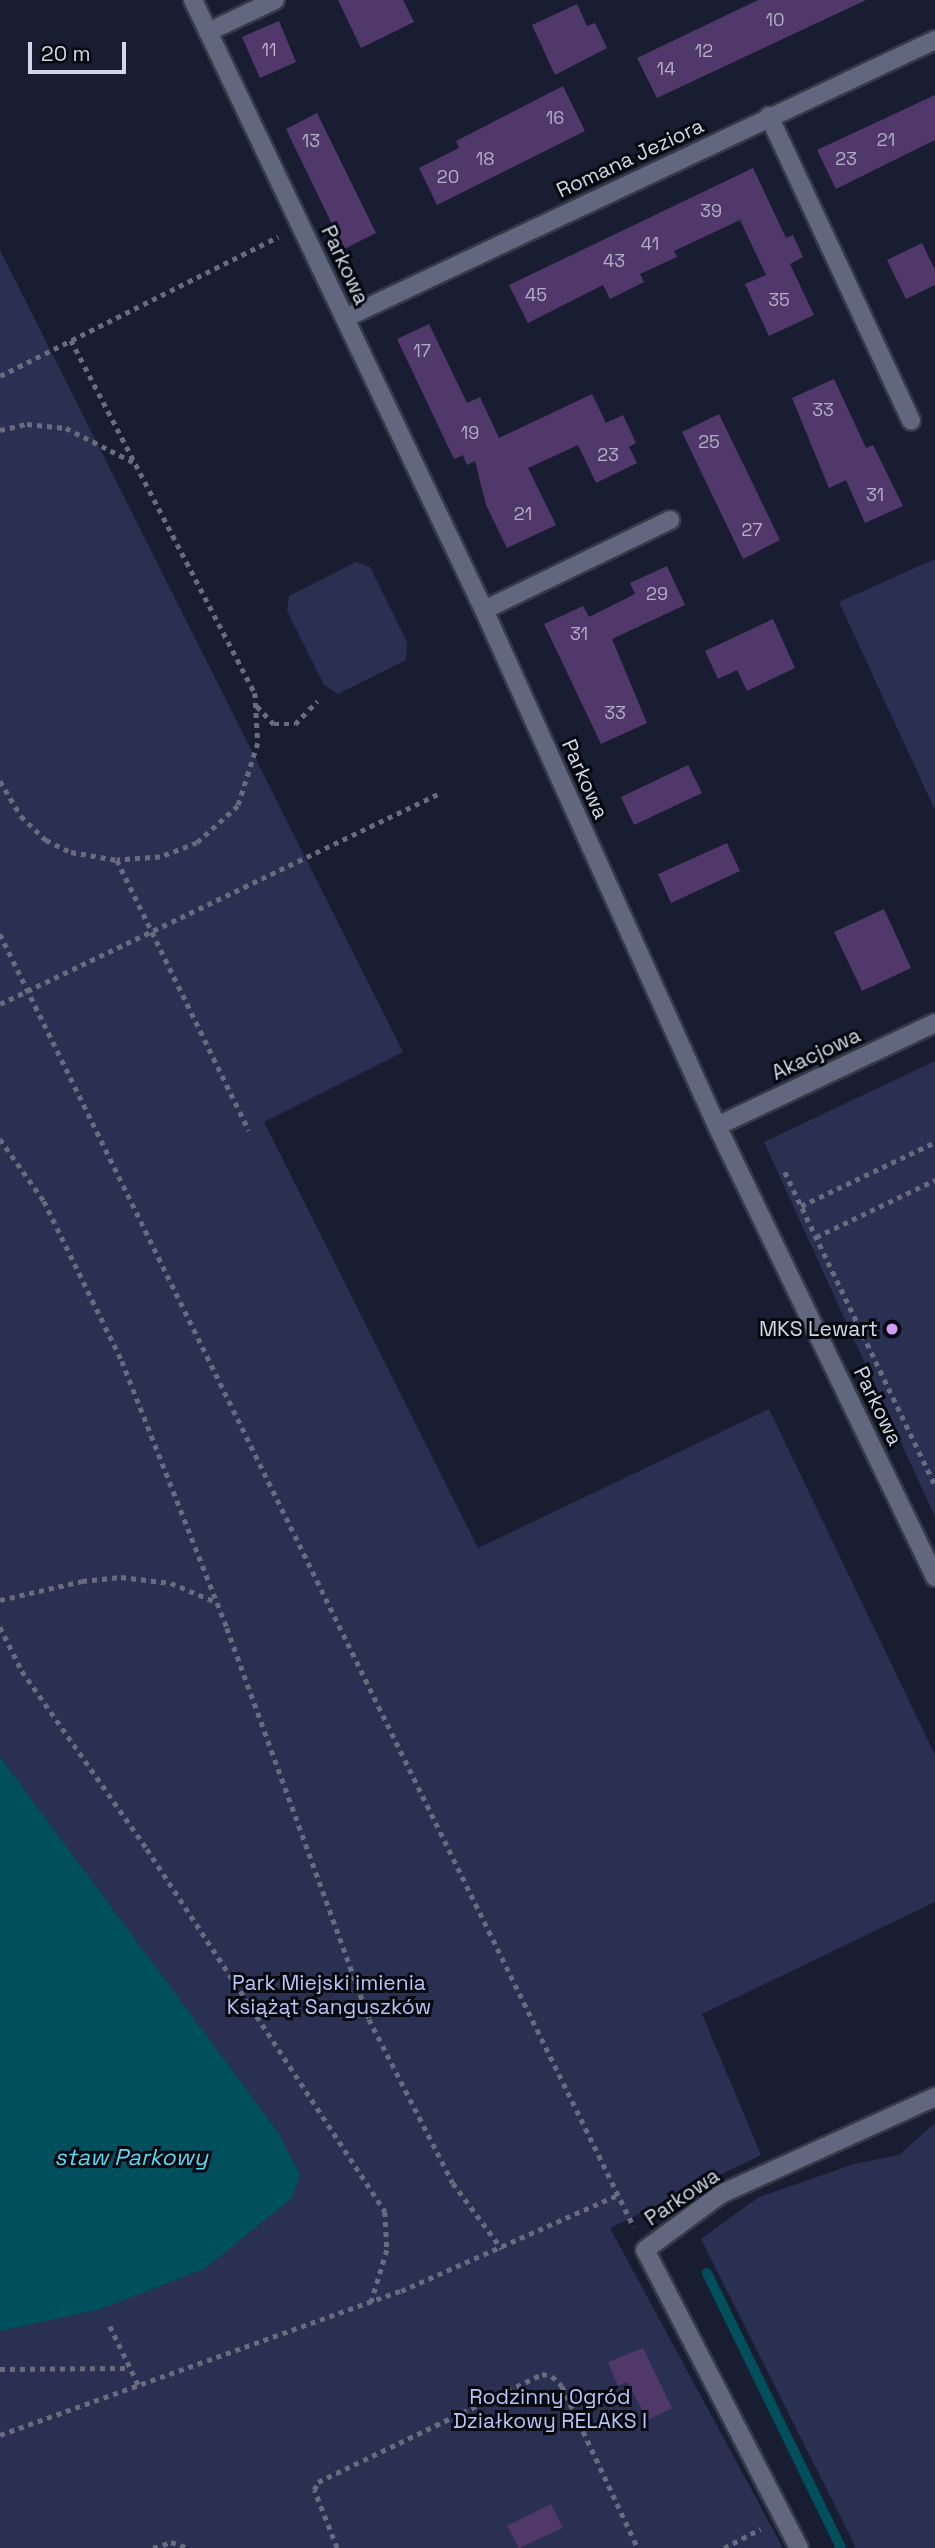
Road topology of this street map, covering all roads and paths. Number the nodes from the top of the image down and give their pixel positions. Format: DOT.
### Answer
graph roads {
  1 [pos="193,0"];
  2 [pos="275,0"];
  3 [pos="208,32"];
  4 [pos="935,40"];
  5 [pos="769,116"];
  6 [pos="301,225"];
  7 [pos="345,318"];
  8 [pos="72,340"];
  9 [pos="0,376"];
  10 [pos="911,419"];
  11 [pos="0,430"];
  12 [pos="136,464"];
  13 [pos="670,520"];
  14 [pos="484,610"];
  15 [pos="317,701"];
  16 [pos="257,706"];
  17 [pos="0,780"];
  18 [pos="440,793"];
  19 [pos="117,860"];
  20 [pos="151,932"];
  21 [pos="0,934"];
  22 [pos="29,991"];
  23 [pos="0,1004"];
  24 [pos="935,1023"];
  25 [pos="717,1126"];
  26 [pos="249,1131"];
  27 [pos="0,1139"];
  28 [pos="935,1142"];
  29 [pos="785,1172"];
  30 [pos="935,1180"];
  31 [pos="801,1206"];
  32 [pos="816,1237"];
  33 [pos="935,1485"];
  34 [pos="935,1577"];
  35 [pos="0,1600"];
  36 [pos="217,1602"];
  37 [pos="0,1627"];
  38 [pos="935,2097"];
  39 [pos="618,2195"];
  40 [pos="502,2249"];
  41 [pos="645,2250"];
  42 [pos="372,2303"];
  43 [pos="110,2326"];
  44 [pos="130,2368"];
  45 [pos="0,2369"];
  46 [pos="140,2388"];
  47 [pos="0,2435"];
  48 [pos="771,2523"];
  49 [pos="153,2548"];
  50 [pos="188,2548"];
  51 [pos="337,2548"];
  52 [pos="638,2548"];
  53 [pos="724,2548"];
  54 [pos="799,2548"];
  1 -- 3 [label="street, Parkowa"];
  2 -- 3 [label="street"];
  3 -- 6 [label="street, Parkowa"];
  4 -- 5 [label="street, Romana Jeziora"];
  5 -- 7 [label="street, Romana Jeziora"];
  5 -- 10 [label="street"];
  6 -- 7 [label="street, Parkowa"];
  6 -- 8 [label="path"];
  7 -- 14 [label="street, Parkowa"];
  8 -- 9 [label="path"];
  8 -- 12 [label="path"];
  11 -- 12 [label="path"];
  12 -- 16 [label="path"];
  13 -- 14 [label="street"];
  14 -- 25 [label="street, Parkowa"];
  15 -- 16 [label="path"];
  16 -- 19 [label="path"];
  17 -- 19 [label="path"];
  18 -- 20 [label="path"];
  19 -- 20 [label="path"];
  20 -- 22 [label="path"];
  20 -- 26 [label="path"];
  21 -- 22 [label="path"];
  22 -- 23 [label="path"];
  22 -- 39 [label="path"];
  24 -- 25 [label="street, Akacjowa"];
  25 -- 34 [label="street, Parkowa"];
  27 -- 36 [label="path"];
  28 -- 31 [label="path"];
  29 -- 31 [label="path"];
  30 -- 32 [label="path"];
  31 -- 32 [label="path"];
  32 -- 33 [label="path"];
  35 -- 36 [label="path"];
  36 -- 40 [label="path"];
  37 -- 42 [label="path"];
  38 -- 41 [label="street, Parkowa"];
  39 -- 40 [label="path"];
  39 -- 41 [label="path"];
  40 -- 42 [label="path"];
  41 -- 54 [label="street, Parkowa"];
  42 -- 46 [label="path"];
  43 -- 44 [label="path"];
  44 -- 45 [label="path"];
  44 -- 46 [label="path"];
  46 -- 47 [label="path"];
  48 -- 53 [label="path"];
  49 -- 50 [label="path"];
  51 -- 52 [label="path"];
}
